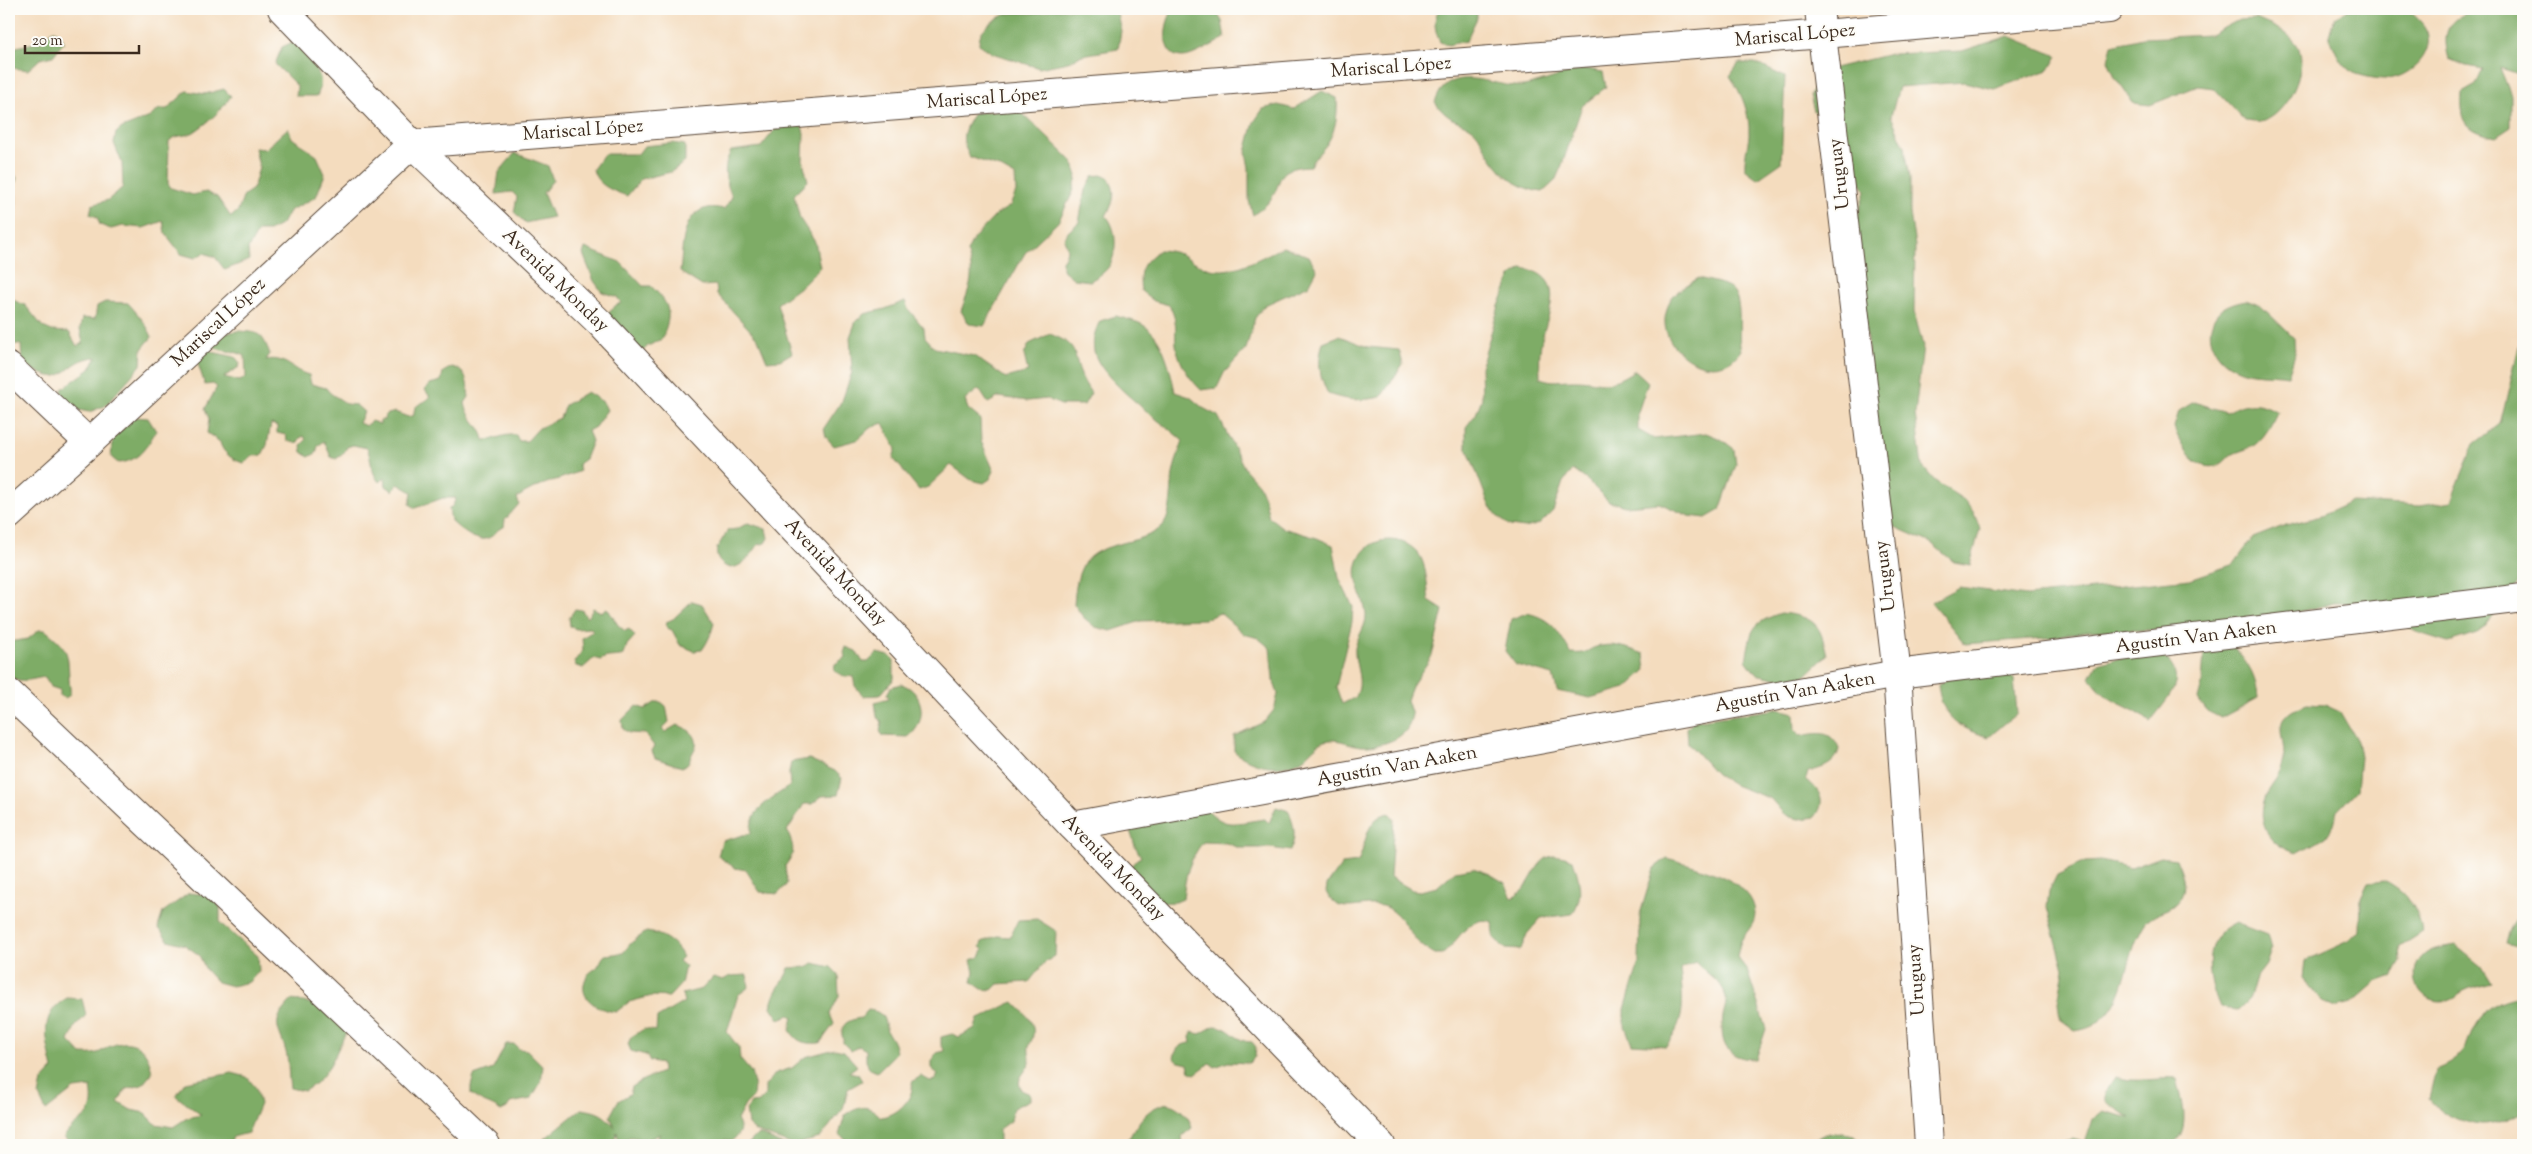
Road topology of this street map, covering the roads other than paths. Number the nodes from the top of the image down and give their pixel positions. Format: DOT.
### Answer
graph roads {
  1 [pos="282,9"];
  2 [pos="2108,9"];
  3 [pos="1821,22"];
  4 [pos="412,144"];
  5 [pos="9,367"];
  6 [pos="90,443"];
  7 [pos="9,515"];
  8 [pos="2523,598"];
  9 [pos="1897,674"];
  10 [pos="9,693"];
  11 [pos="1072,826"];
  12 [pos="1377,1144"];
  13 [pos="486,1145"];
  14 [pos="1928,1145"];
  1 -- 4 [label="street, Avenida Monday"];
  2 -- 3 [label="street, Mariscal López"];
  3 -- 4 [label="street, Mariscal López"];
  3 -- 9 [label="street, Uruguay"];
  4 -- 6 [label="street, Mariscal López"];
  4 -- 11 [label="street, Avenida Monday"];
  5 -- 6 [label="street"];
  6 -- 7 [label="street, Mariscal López"];
  8 -- 9 [label="street, Agustín Van Aaken"];
  9 -- 11 [label="street, Agustín Van Aaken"];
  9 -- 14 [label="street, Uruguay"];
  10 -- 13 [label="street"];
  11 -- 12 [label="street, Avenida Monday"];
}
